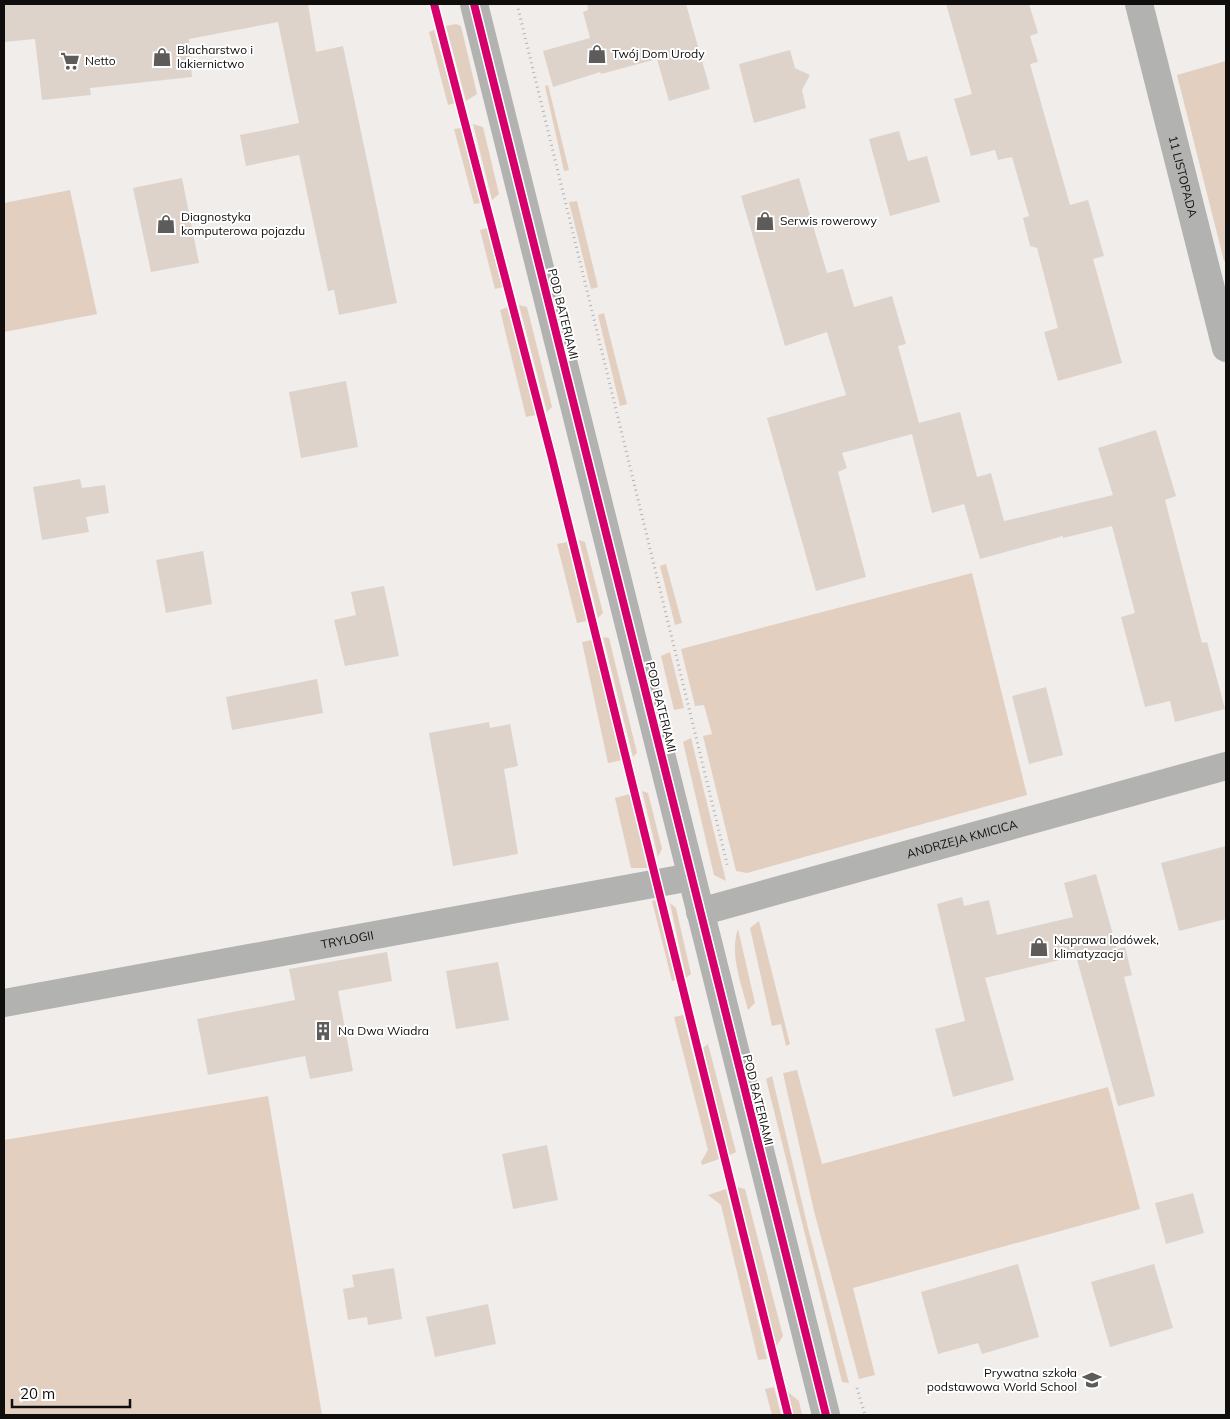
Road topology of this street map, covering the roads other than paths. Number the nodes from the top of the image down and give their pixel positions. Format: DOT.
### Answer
graph roads {
  1 [pos="474,4"];
  2 [pos="1140,4"];
  3 [pos="1226,348"];
  4 [pos="1226,766"];
  5 [pos="691,877"];
  6 [pos="700,912"];
  7 [pos="4,1003"];
  8 [pos="826,1415"];
  1 -- 5 [label="street, POD BATERIAMI"];
  2 -- 3 [label="street, 11 LISTOPADA"];
  4 -- 6 [label="street, ANDRZEJA KMICICA"];
  5 -- 6 [label="street, POD BATERIAMI"];
  5 -- 7 [label="street, TRYLOGII"];
  6 -- 8 [label="street, POD BATERIAMI"];
}
